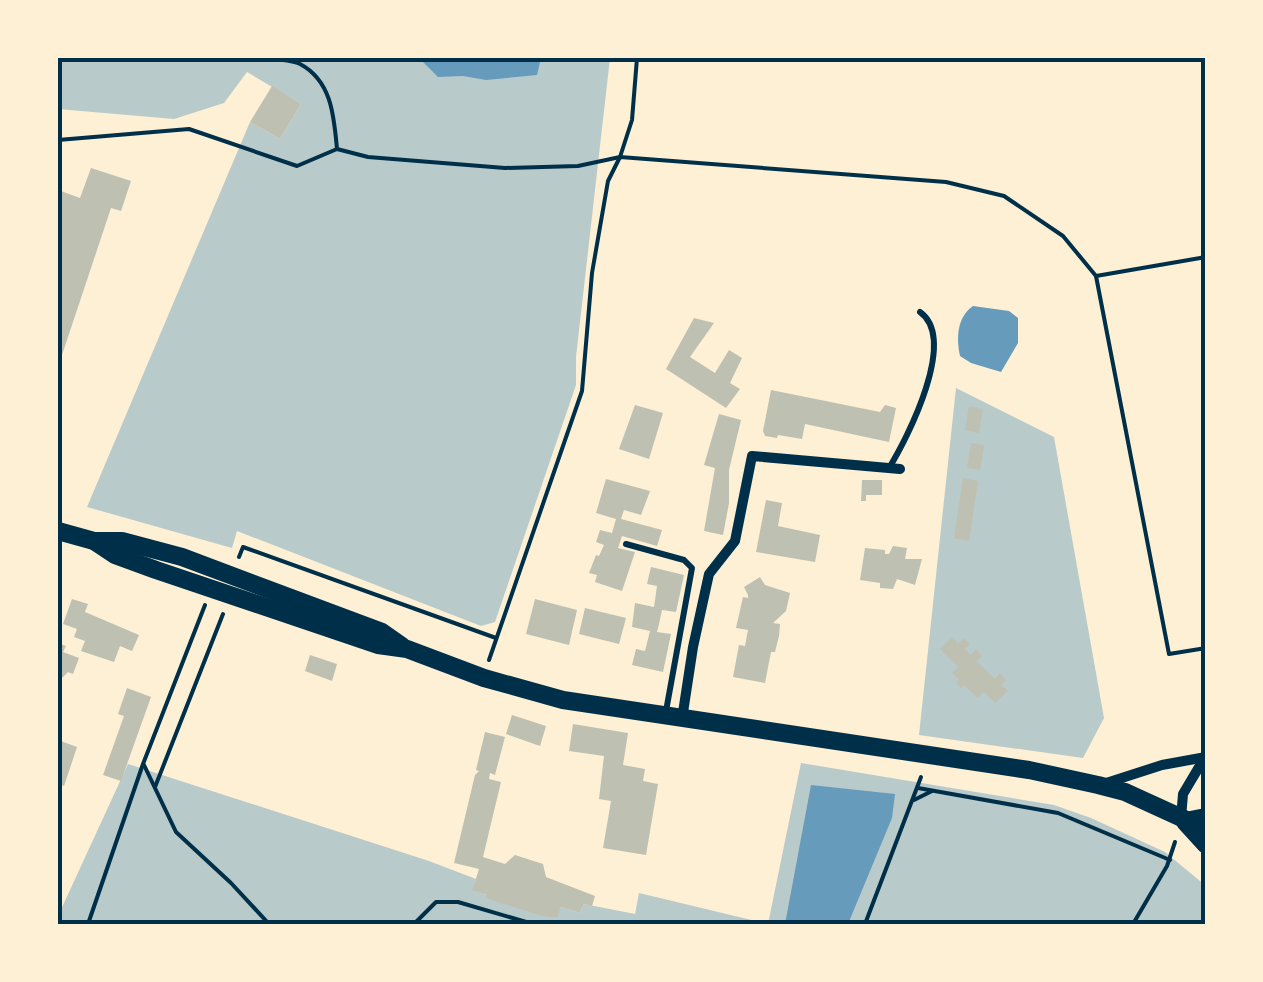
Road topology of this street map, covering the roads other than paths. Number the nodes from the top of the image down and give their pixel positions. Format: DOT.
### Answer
graph roads {
  1 [pos="920,312"];
  2 [pos="894,468"];
  3 [pos="58,531"];
  4 [pos="626,544"];
  5 [pos="673,719"];
  6 [pos="1205,757"];
  7 [pos="1098,786"];
  8 [pos="1206,814"];
  9 [pos="1181,818"];
  10 [pos="1206,829"];
  11 [pos="1206,845"];
  1 -- 2 [label="lane"];
  2 -- 5 [label="street"];
  3 -- 5 [label="street"];
  4 -- 5 [label="lane"];
  5 -- 7 [label="street"];
  6 -- 7 [label="street"];
  6 -- 9 [label="street"];
  7 -- 9 [label="street"];
  8 -- 9 [label="street"];
  9 -- 10 [label="street"];
  9 -- 11 [label="street"];
}
